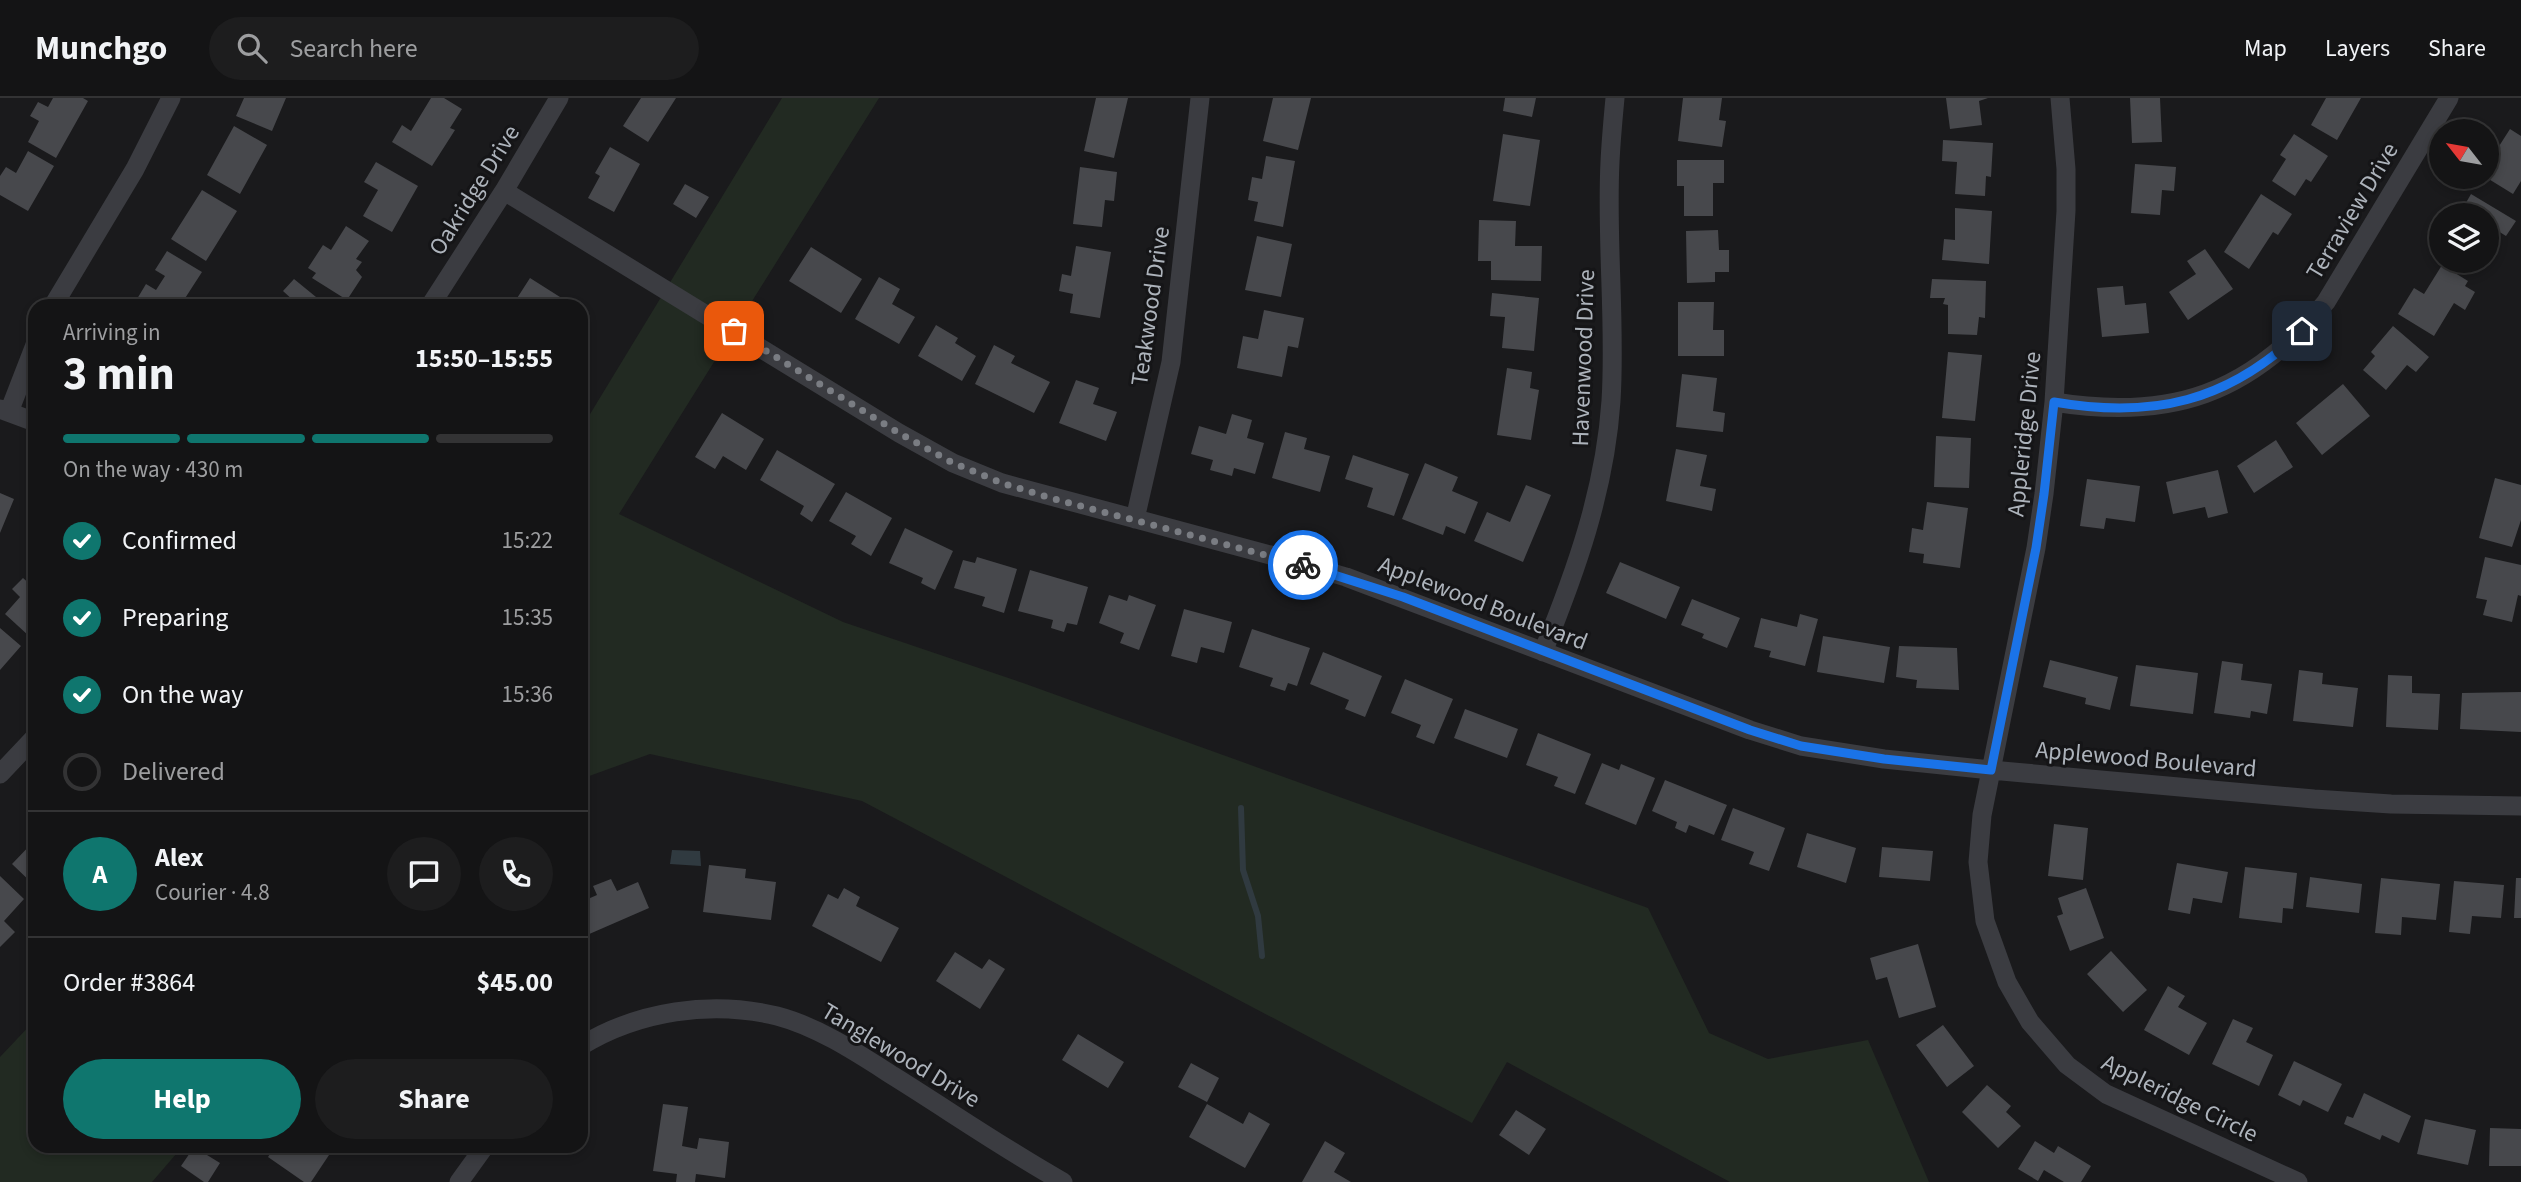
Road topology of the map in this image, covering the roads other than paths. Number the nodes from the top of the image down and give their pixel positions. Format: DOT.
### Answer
graph roads {
  1 [pos="171,98"];
  2 [pos="559,98"];
  3 [pos="1200,98"];
  4 [pos="1615,98"];
  5 [pos="2060,98"];
  6 [pos="2449,98"];
  7 [pos="504,191"];
  8 [pos="57,299"];
  9 [pos="434,299"];
  10 [pos="28,360"];
  11 [pos="2054,402"];
  12 [pos="4,411"];
  13 [pos="28,420"];
  14 [pos="1135,519"];
  15 [pos="1543,652"];
  16 [pos="28,744"];
  17 [pos="1991,770"];
  18 [pos="0,774"];
  19 [pos="2521,806"];
  20 [pos="588,1042"];
  21 [pos="480,1153"];
  22 [pos="459,1182"];
  23 [pos="1063,1182"];
  24 [pos="2298,1182"];
  1 -- 8 [label="street"];
  2 -- 7 [label="street, Oakridge Drive"];
  3 -- 14 [label="street, Teakwood Drive"];
  4 -- 15 [label="street, Havenwood Drive"];
  5 -- 11 [label="street, Appleridge Drive"];
  6 -- 11 [label="street, Terraview Drive"];
  7 -- 9 [label="street, Oakridge Drive"];
  7 -- 14 [label="street, Applewood Boulevard"];
  10 -- 12 [label="street"];
  11 -- 17 [label="street, Appleridge Drive"];
  12 -- 13 [label="street"];
  14 -- 15 [label="street, Applewood Boulevard"];
  15 -- 17 [label="street, Applewood Boulevard"];
  16 -- 18 [label="street"];
  17 -- 19 [label="street, Applewood Boulevard"];
  17 -- 24 [label="street, Appleridge Circle"];
  20 -- 23 [label="street, Tanglewood Drive"];
  21 -- 22 [label="street"];
}
